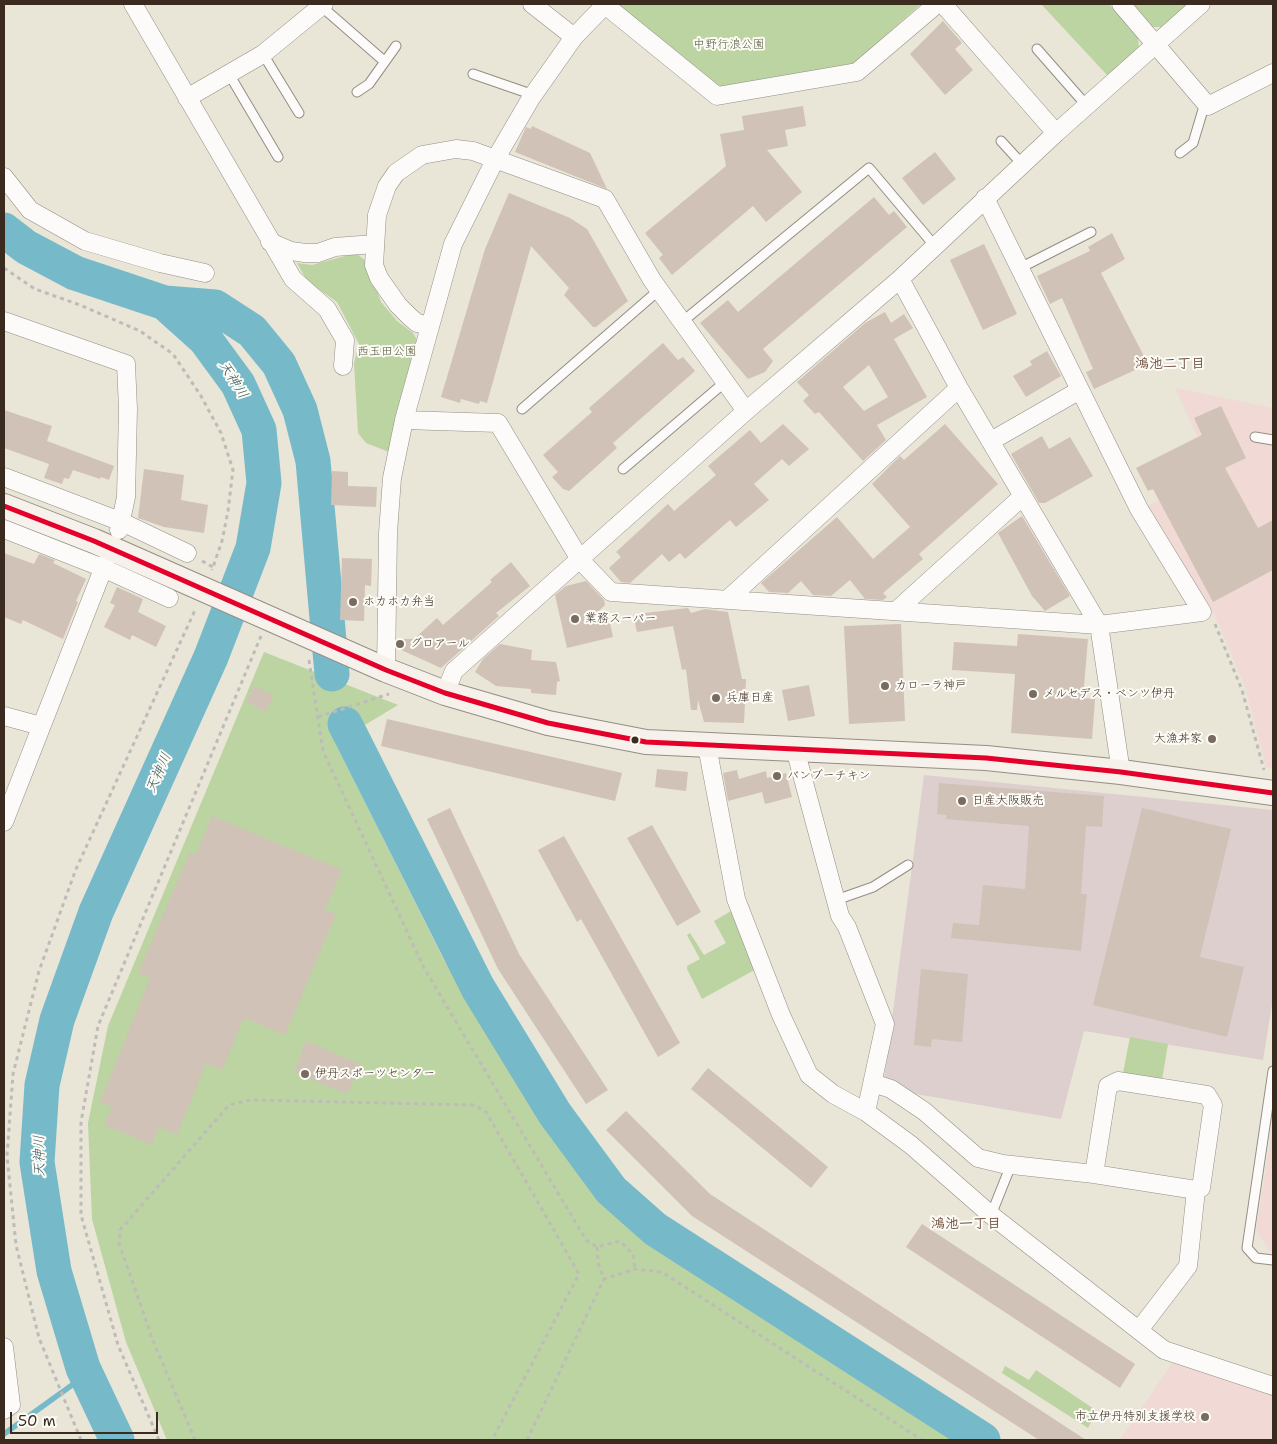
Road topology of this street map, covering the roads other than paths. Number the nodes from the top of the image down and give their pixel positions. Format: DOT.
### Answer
graph roads {
  1 [pos="132,4"];
  2 [pos="532,4"];
  3 [pos="606,4"];
  4 [pos="937,4"];
  5 [pos="943,4"];
  6 [pos="1122,4"];
  7 [pos="1201,4"];
  8 [pos="323,5"];
  9 [pos="574,37"];
  10 [pos="1155,44"];
  11 [pos="396,46"];
  12 [pos="1037,49"];
  13 [pos="263,54"];
  14 [pos="384,61"];
  15 [pos="1273,73"];
  16 [pos="229,74"];
  17 [pos="473,74"];
  18 [pos="358,92"];
  19 [pos="187,98"];
  20 [pos="531,98"];
  21 [pos="1205,103"];
  22 [pos="1087,106"];
  23 [pos="299,113"];
  24 [pos="1056,133"];
  25 [pos="1001,141"];
  26 [pos="1180,153"];
  27 [pos="278,156"];
  28 [pos="496,158"];
  29 [pos="1022,164"];
  30 [pos="4,177"];
  31 [pos="986,198"];
  32 [pos="1091,232"];
  33 [pos="270,242"];
  34 [pos="374,244"];
  35 [pos="934,245"];
  36 [pos="1020,268"];
  37 [pos="205,272"];
  38 [pos="900,279"];
  39 [pos="659,290"];
  40 [pos="4,322"];
  41 [pos="682,322"];
  42 [pos="430,326"];
  43 [pos="343,366"];
  44 [pos="725,382"];
  45 [pos="959,388"];
  46 [pos="1080,390"];
  47 [pos="522,409"];
  48 [pos="746,411"];
  49 [pos="404,420"];
  50 [pos="1255,437"];
  51 [pos="990,440"];
  52 [pos="1273,440"];
  53 [pos="623,469"];
  54 [pos="4,477"];
  55 [pos="1023,496"];
  56 [pos="4,506"];
  57 [pos="120,526"];
  58 [pos="4,529"];
  59 [pos="187,553"];
  60 [pos="581,561"];
  61 [pos="104,566"];
  62 [pos="169,598"];
  63 [pos="727,600"];
  64 [pos="896,611"];
  65 [pos="1099,625"];
  66 [pos="386,670"];
  67 [pos="445,693"];
  68 [pos="4,716"];
  69 [pos="41,726"];
  70 [pos="707,746"];
  71 [pos="795,749"];
  72 [pos="1121,772"];
  73 [pos="1273,793"];
  74 [pos="4,822"];
  75 [pos="908,865"];
  76 [pos="836,900"];
  77 [pos="1273,1071"];
  78 [pos="873,1083"];
  79 [pos="866,1112"];
  80 [pos="1011,1165"];
  81 [pos="1094,1174"];
  82 [pos="1196,1190"];
  83 [pos="991,1215"];
  84 [pos="1273,1260"];
  85 [pos="1139,1330"];
  86 [pos="4,1347"];
  87 [pos="1273,1386"];
  88 [pos="4,1410"];
  1 -- 19 [label="street"];
  2 -- 9 [label="street"];
  3 -- 4 [label="street"];
  3 -- 9 [label="street"];
  5 -- 24 [label="street"];
  6 -- 10 [label="street"];
  7 -- 10 [label="street"];
  8 -- 13 [label="street"];
  8 -- 14 [label="lane"];
  9 -- 20 [label="street"];
  10 -- 21 [label="street"];
  10 -- 22 [label="street"];
  11 -- 14 [label="lane"];
  12 -- 22 [label="lane"];
  13 -- 16 [label="street"];
  13 -- 23 [label="lane"];
  14 -- 18 [label="lane"];
  15 -- 21 [label="street"];
  16 -- 19 [label="street"];
  16 -- 27 [label="lane"];
  17 -- 20 [label="lane"];
  19 -- 33 [label="street"];
  20 -- 28 [label="street"];
  21 -- 26 [label="lane"];
  22 -- 24 [label="street"];
  24 -- 29 [label="street"];
  25 -- 29 [label="lane"];
  28 -- 34 [label="street"];
  28 -- 39 [label="street"];
  28 -- 42 [label="street"];
  29 -- 31 [label="street"];
  30 -- 37 [label="street"];
  31 -- 35 [label="street"];
  31 -- 36 [label="street"];
  32 -- 36 [label="lane"];
  33 -- 34 [label="street"];
  33 -- 43 [label="street"];
  34 -- 42 [label="street"];
  35 -- 38 [label="street"];
  35 -- 41 [label="lane"];
  36 -- 46 [label="street"];
  38 -- 45 [label="street"];
  38 -- 48 [label="street"];
  39 -- 41 [label="street"];
  39 -- 47 [label="lane"];
  40 -- 57 [label="street"];
  41 -- 44 [label="street"];
  42 -- 49 [label="street"];
  44 -- 48 [label="street"];
  44 -- 53 [label="lane"];
  45 -- 51 [label="street"];
  45 -- 63 [label="street"];
  46 -- 51 [label="street"];
  46 -- 65 [label="street"];
  48 -- 60 [label="street"];
  49 -- 60 [label="street"];
  49 -- 66 [label="street"];
  50 -- 52 [label="lane"];
  51 -- 55 [label="street"];
  54 -- 57 [label="street"];
  55 -- 64 [label="street"];
  55 -- 65 [label="street"];
  56 -- 66 [label="main road"];
  57 -- 59 [label="street"];
  58 -- 61 [label="street"];
  60 -- 63 [label="street"];
  60 -- 67 [label="street"];
  61 -- 62 [label="street"];
  61 -- 69 [label="street"];
  63 -- 64 [label="street"];
  64 -- 65 [label="street"];
  65 -- 72 [label="street"];
  66 -- 67 [label="main road"];
  67 -- 70 [label="main road"];
  68 -- 69 [label="street"];
  69 -- 74 [label="street"];
  70 -- 71 [label="main road"];
  70 -- 79 [label="street"];
  71 -- 72 [label="main road"];
  71 -- 76 [label="street"];
  72 -- 73 [label="main road"];
  75 -- 76 [label="lane"];
  76 -- 78 [label="street"];
  77 -- 84 [label="lane"];
  78 -- 79 [label="street"];
  78 -- 80 [label="street"];
  79 -- 83 [label="street"];
  80 -- 81 [label="street"];
  80 -- 83 [label="lane"];
  81 -- 82 [label="street"];
  81 -- 82 [label="street"];
  82 -- 85 [label="street"];
  83 -- 85 [label="street"];
  85 -- 87 [label="street"];
  86 -- 88 [label="street"];
}
